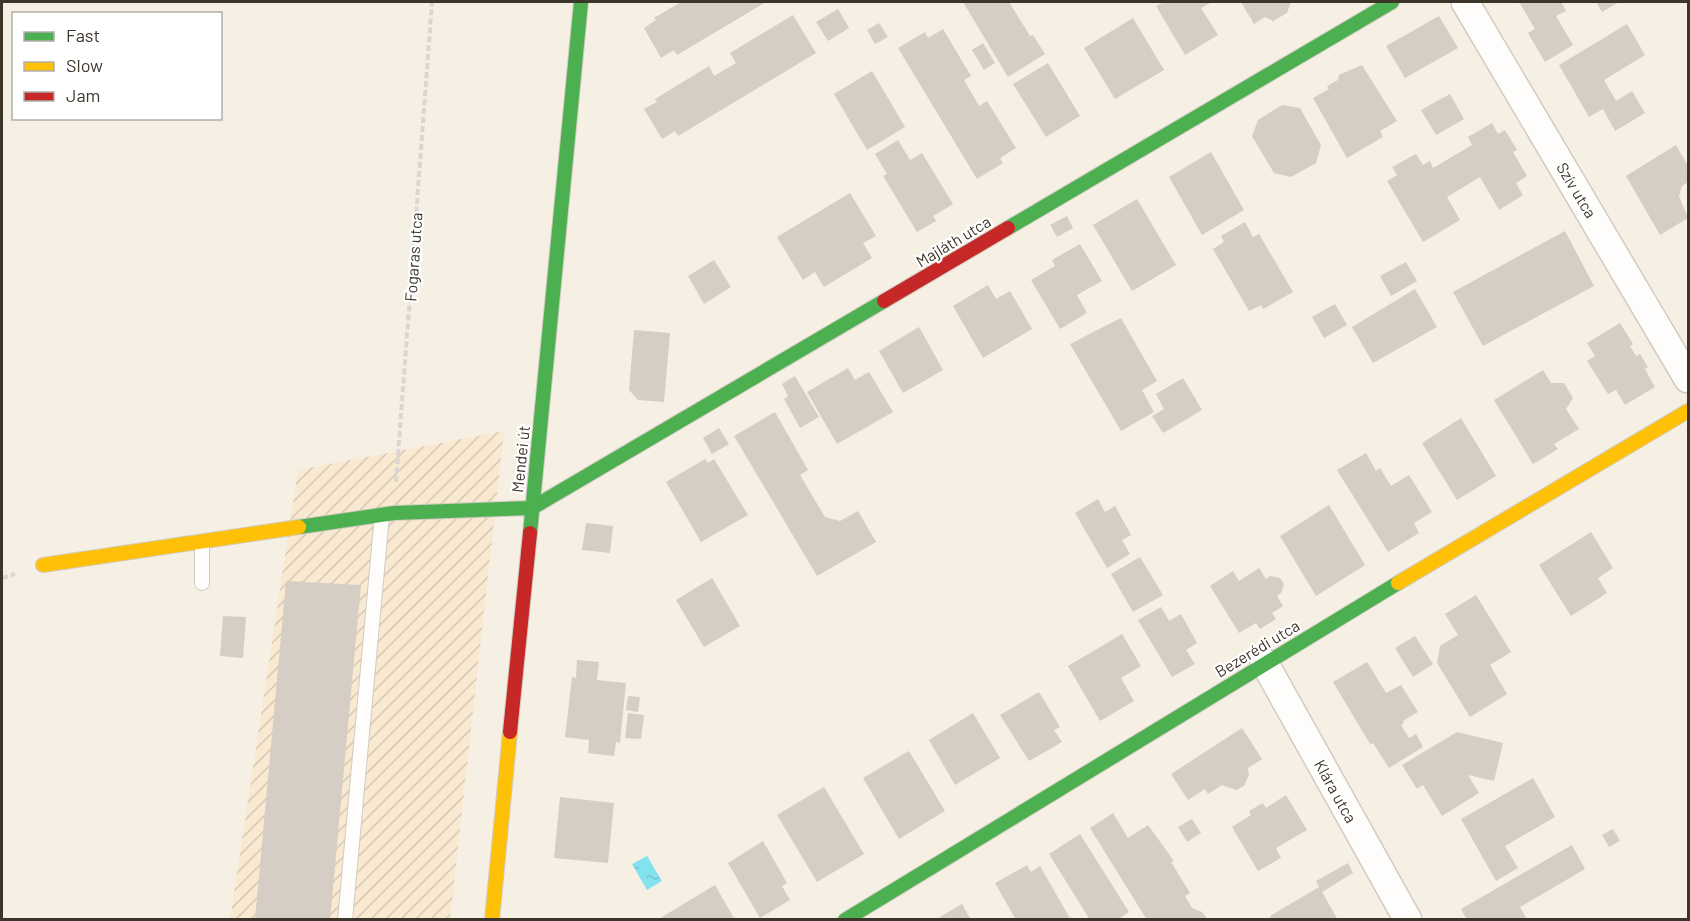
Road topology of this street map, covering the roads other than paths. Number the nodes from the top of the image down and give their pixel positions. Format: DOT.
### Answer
graph roads {
  1 [pos="581,2"];
  2 [pos="1392,2"];
  3 [pos="1465,2"];
  4 [pos="1689,379"];
  5 [pos="1689,411"];
  6 [pos="532,508"];
  7 [pos="388,514"];
  8 [pos="202,543"];
  9 [pos="43,565"];
  10 [pos="202,583"];
  11 [pos="1264,662"];
  12 [pos="345,920"];
  13 [pos="492,920"];
  14 [pos="845,920"];
  15 [pos="1408,920"];
  1 -- 6 [label="street, Mendei út"];
  2 -- 6 [label="street, Majláth utca"];
  3 -- 4 [label="street, Szív utca"];
  5 -- 11 [label="street, Bezerédi utca"];
  6 -- 7 [label="street"];
  6 -- 13 [label="street, Mendei út"];
  7 -- 8 [label="street"];
  7 -- 12 [label="lane"];
  8 -- 9 [label="street"];
  8 -- 10 [label="lane"];
  11 -- 14 [label="street, Bezerédi utca"];
  11 -- 15 [label="street, Klára utca"];
}
